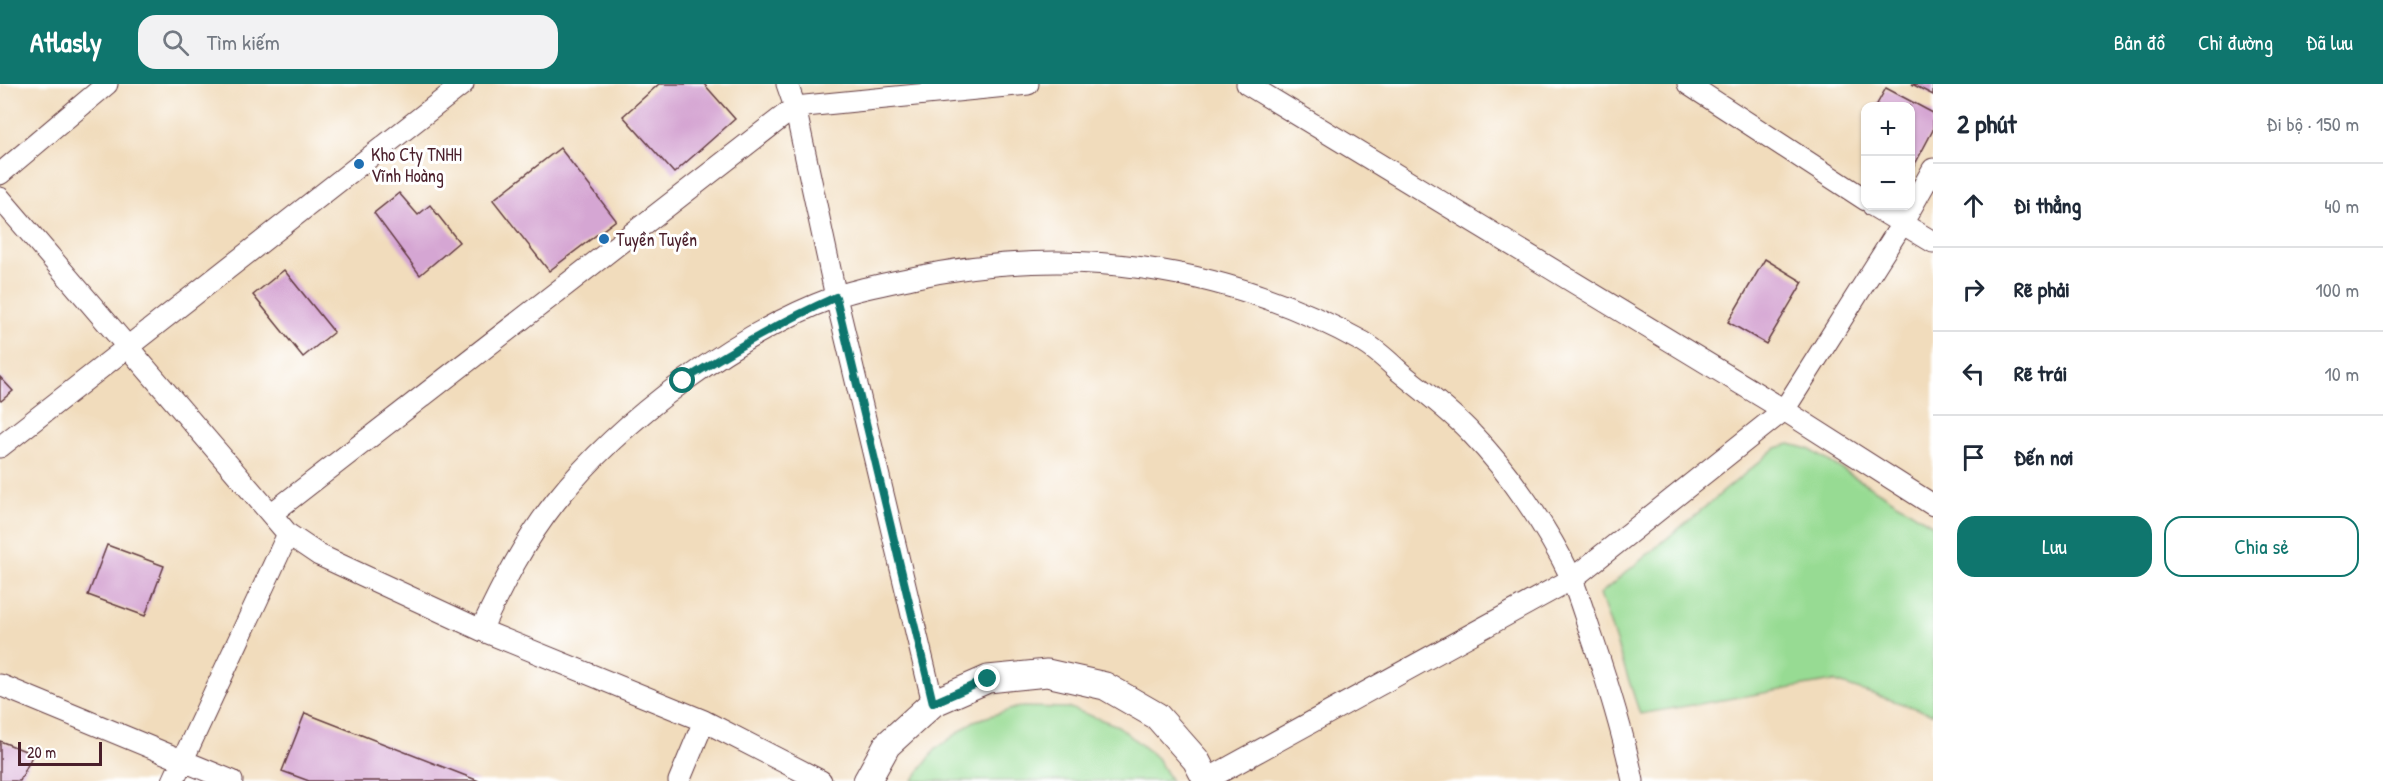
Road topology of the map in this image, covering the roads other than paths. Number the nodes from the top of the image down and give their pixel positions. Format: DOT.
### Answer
graph roads {
  1 [pos="107,84"];
  2 [pos="463,84"];
  3 [pos="787,84"];
  4 [pos="1028,84"];
  5 [pos="1247,84"];
  6 [pos="1688,84"];
  7 [pos="795,107"];
  8 [pos="1933,168"];
  9 [pos="0,174"];
  10 [pos="1861,197"];
  11 [pos="0,198"];
  12 [pos="1879,210"];
  13 [pos="1902,224"];
  14 [pos="1933,242"];
  15 [pos="836,297"];
  16 [pos="127,346"];
  17 [pos="1784,410"];
  18 [pos="0,447"];
  19 [pos="1933,505"];
  20 [pos="271,514"];
  21 [pos="288,534"];
  22 [pos="1572,579"];
  23 [pos="481,630"];
  24 [pos="0,685"];
  25 [pos="933,703"];
  26 [pos="704,721"];
  27 [pos="182,760"];
  28 [pos="173,781"];
  29 [pos="232,781"];
  30 [pos="679,781"];
  31 [pos="821,781"];
  32 [pos="867,781"];
  33 [pos="1207,781"];
  34 [pos="1634,781"];
  1 -- 9 [label="street"];
  2 -- 16 [label="street"];
  3 -- 7 [label="street"];
  4 -- 7 [label="street"];
  5 -- 17 [label="street"];
  6 -- 10 [label="street"];
  7 -- 15 [label="street"];
  7 -- 20 [label="street"];
  8 -- 13 [label="street"];
  11 -- 16 [label="street"];
  12 -- 13 [label="street"];
  13 -- 14 [label="street"];
  13 -- 17 [label="street"];
  15 -- 22 [label="street"];
  15 -- 23 [label="street"];
  15 -- 25 [label="street"];
  16 -- 18 [label="street"];
  16 -- 20 [label="street"];
  17 -- 19 [label="street"];
  17 -- 22 [label="street"];
  20 -- 21 [label="street"];
  21 -- 23 [label="street"];
  21 -- 27 [label="street"];
  22 -- 33 [label="street"];
  22 -- 34 [label="street"];
  23 -- 26 [label="street"];
  24 -- 27 [label="street"];
  25 -- 32 [label="street"];
  25 -- 33 [label="street"];
  26 -- 30 [label="street"];
  26 -- 31 [label="street"];
  27 -- 28 [label="street"];
  27 -- 29 [label="street"];
}
